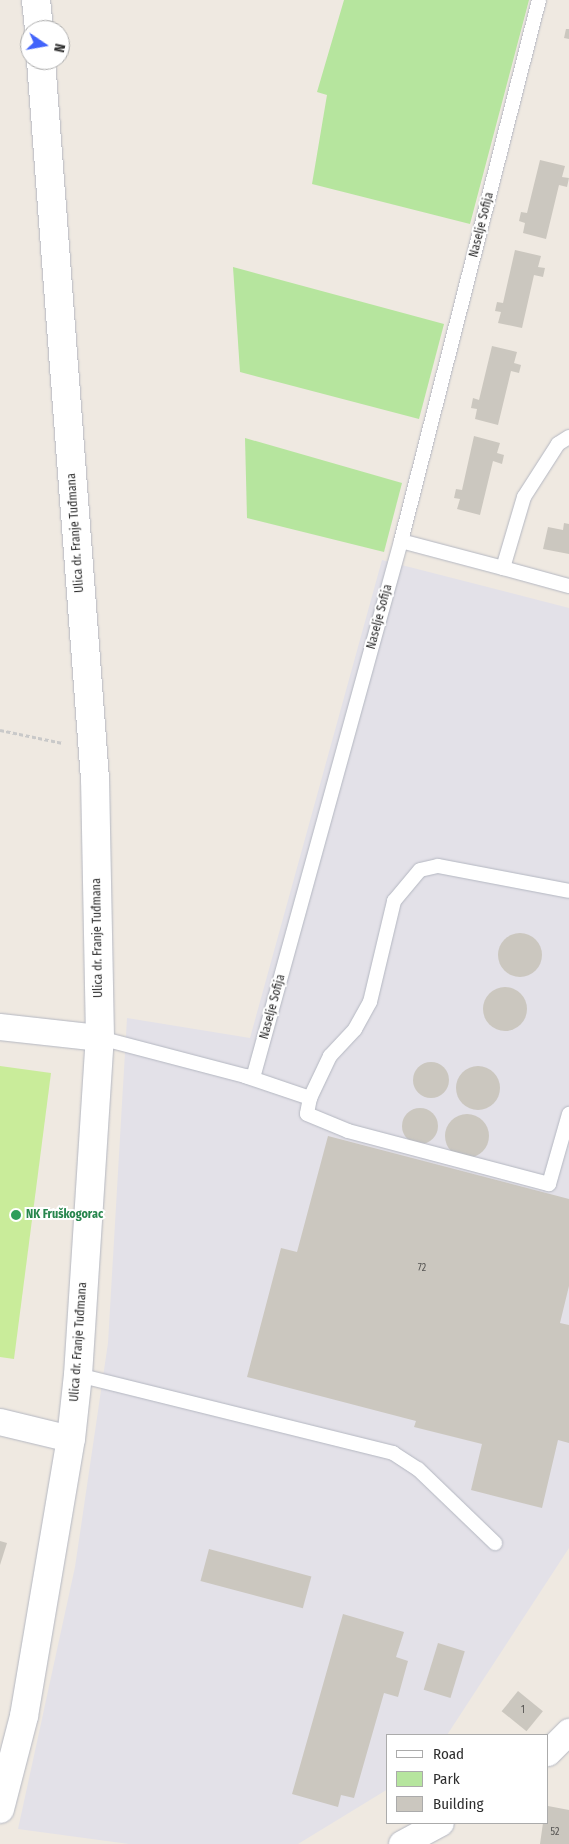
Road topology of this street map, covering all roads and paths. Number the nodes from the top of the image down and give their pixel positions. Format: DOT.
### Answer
graph roads {
  1 [pos="36,0"];
  2 [pos="539,0"];
  3 [pos="37,20"];
  4 [pos="42,70"];
  5 [pos="569,437"];
  6 [pos="401,541"];
  7 [pos="503,568"];
  8 [pos="569,586"];
  9 [pos="0,730"];
  10 [pos="93,749"];
  11 [pos="569,891"];
  12 [pos="0,1027"];
  13 [pos="100,1038"];
  14 [pos="244,1076"];
  15 [pos="310,1098"];
  16 [pos="569,1114"];
  17 [pos="78,1376"];
  18 [pos="0,1422"];
  19 [pos="71,1439"];
  20 [pos="495,1543"];
  21 [pos="569,1732"];
  22 [pos="549,1752"];
  23 [pos="0,1809"];
  24 [pos="439,1824"];
  25 [pos="402,1844"];
  1 -- 3 [label="main road"];
  2 -- 6 [label="lane, Naselje Sofija"];
  4 -- 10 [label="main road, Ulica dr. Franje Tuđmana"];
  5 -- 7 [label="lane"];
  6 -- 7 [label="lane"];
  6 -- 14 [label="lane, Naselje Sofija"];
  7 -- 8 [label="lane"];
  9 -- 10 [label="path"];
  10 -- 13 [label="main road, Ulica dr. Franje Tuđmana"];
  11 -- 15 [label="lane"];
  12 -- 13 [label="street"];
  13 -- 14 [label="lane"];
  13 -- 17 [label="main road, Ulica dr. Franje Tuđmana"];
  14 -- 15 [label="lane"];
  15 -- 16 [label="lane"];
  17 -- 19 [label="main road, Ulica dr. Franje Tuđmana"];
  17 -- 20 [label="lane"];
  18 -- 19 [label="street"];
  19 -- 23 [label="main road, Ulica dr. Franje Tuđmana"];
  21 -- 22 [label="street"];
  24 -- 25 [label="street"];
}
